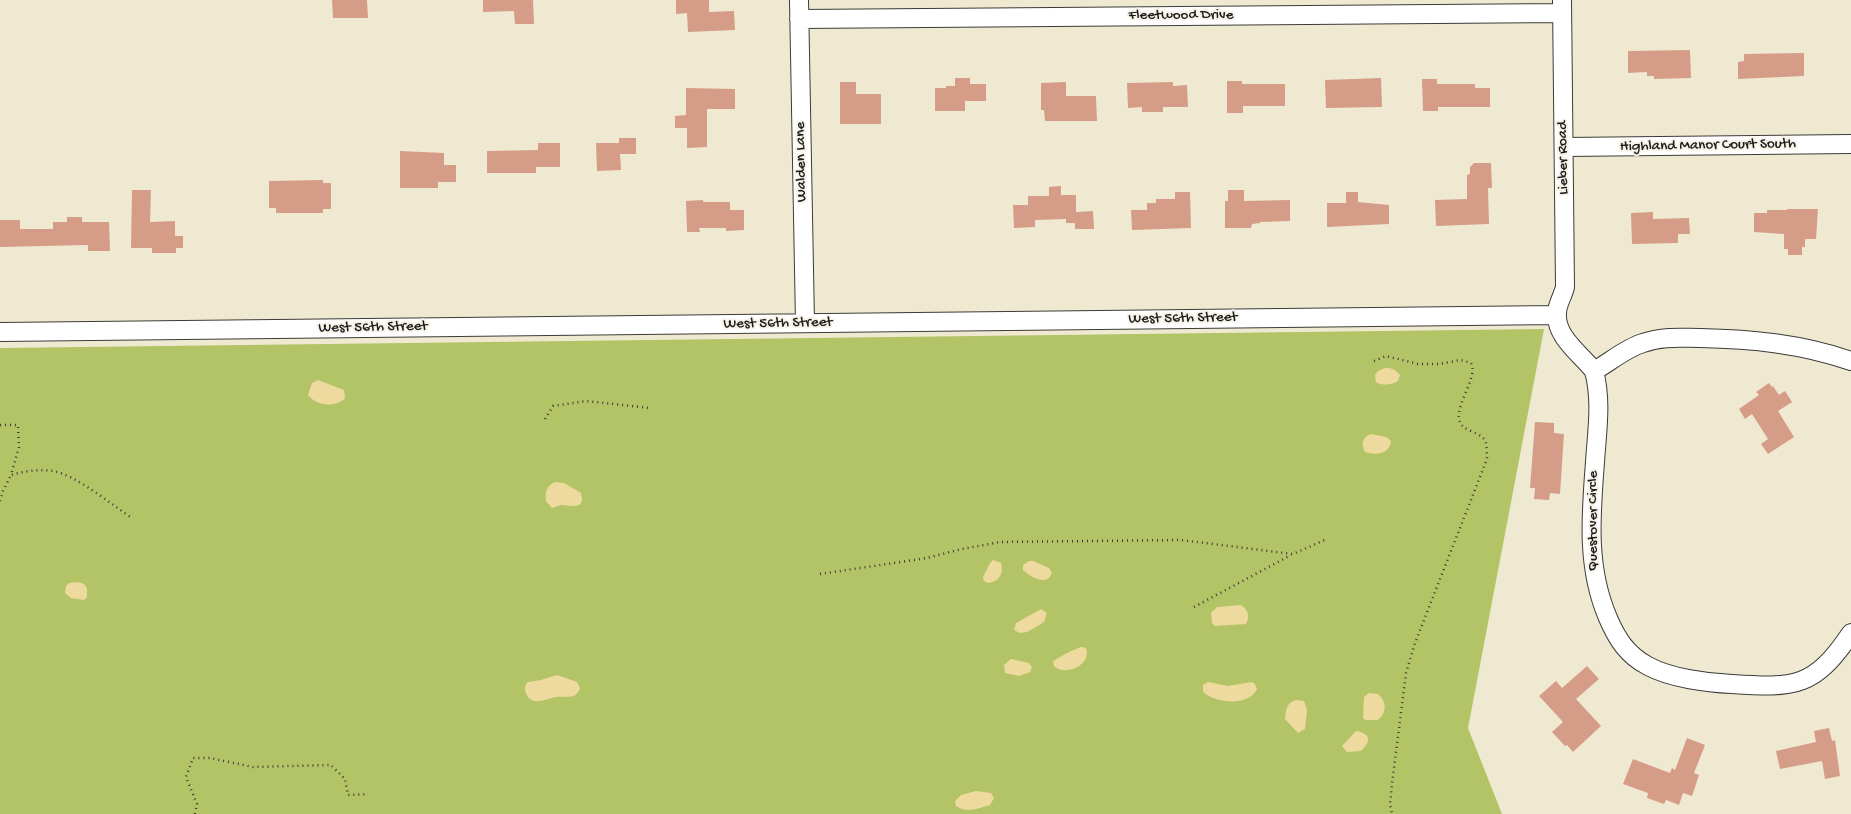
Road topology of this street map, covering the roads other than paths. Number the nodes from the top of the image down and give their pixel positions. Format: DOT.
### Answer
graph roads {
  1 [pos="799,0"];
  2 [pos="1562,6"];
  3 [pos="799,19"];
  4 [pos="1851,144"];
  5 [pos="1564,147"];
  6 [pos="1556,315"];
  7 [pos="805,323"];
  8 [pos="0,332"];
  9 [pos="1851,361"];
  10 [pos="1594,371"];
  11 [pos="1851,633"];
  1 -- 3 [label="street, Walden Lane"];
  2 -- 3 [label="street, Fleetwood Drive"];
  2 -- 5 [label="street, Lieber Road"];
  3 -- 7 [label="street, Walden Lane"];
  4 -- 5 [label="street, Highland Manor Court South"];
  5 -- 6 [label="street, Lieber Road"];
  6 -- 7 [label="street, West 56th Street"];
  6 -- 10 [label="street"];
  7 -- 8 [label="street, West 56th Street"];
  9 -- 10 [label="street"];
  10 -- 11 [label="street, Questover Circle"];
}
